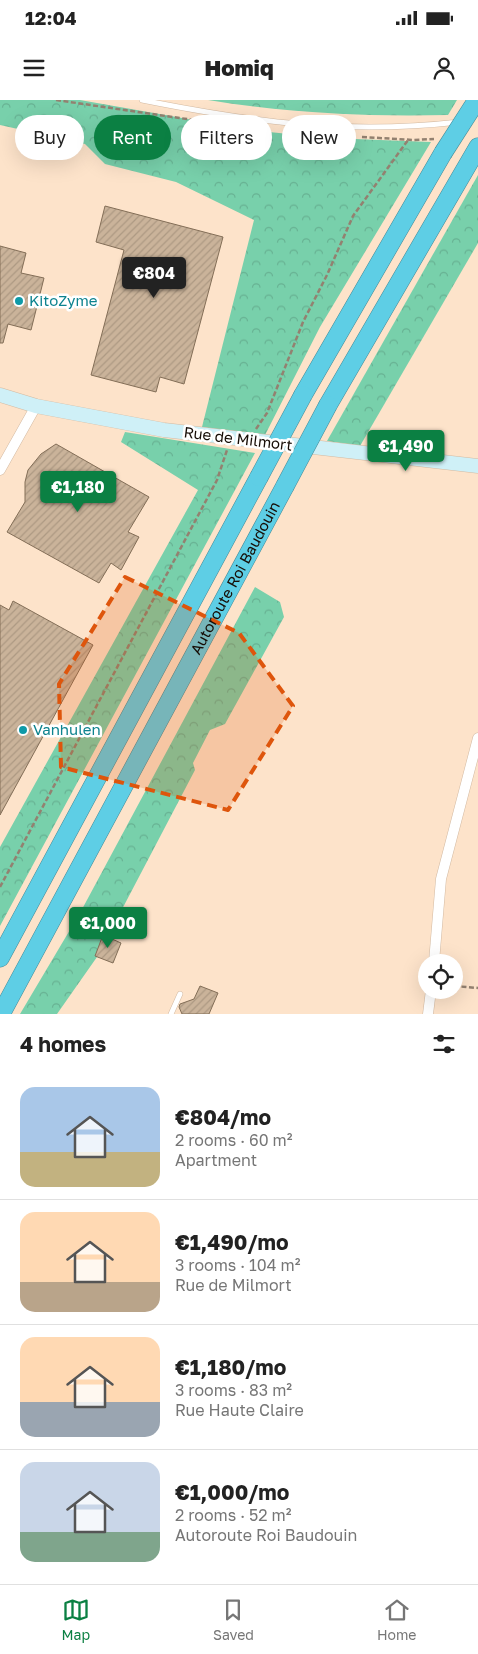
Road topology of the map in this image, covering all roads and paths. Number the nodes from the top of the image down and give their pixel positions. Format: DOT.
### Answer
graph roads {
  1 [pos="142,100"];
  2 [pos="477,100"];
  3 [pos="469,120"];
  4 [pos="408,140"];
  5 [pos="476,150"];
  6 [pos="0,395"];
  7 [pos="36,406"];
  8 [pos="230,439"];
  9 [pos="249,441"];
  10 [pos="478,466"];
  11 [pos="0,470"];
  12 [pos="478,738"];
  13 [pos="0,887"];
  14 [pos="435,954"];
  15 [pos="0,958"];
  16 [pos="463,987"];
  17 [pos="478,988"];
  18 [pos="180,994"];
  19 [pos="430,999"];
  20 [pos="1,1014"];
  21 [pos="171,1014"];
  22 [pos="428,1014"];
  1 -- 3 [label="lane"];
  2 -- 15 [label="highway, Autoroute Roi Baudouin, bridge"];
  4 -- 9 [label="path"];
  5 -- 20 [label="highway, Autoroute Roi Baudouin, bridge"];
  6 -- 7 [label="street, Rue de Milmort"];
  7 -- 8 [label="street, Rue de Milmort"];
  7 -- 11 [label="street"];
  8 -- 9 [label="street, Rue de Milmort"];
  8 -- 13 [label="path"];
  9 -- 10 [label="street, Rue de Milmort"];
  12 -- 14 [label="street"];
  16 -- 17 [label="path"];
  18 -- 21 [label="lane"];
  19 -- 22 [label="street"];
}
